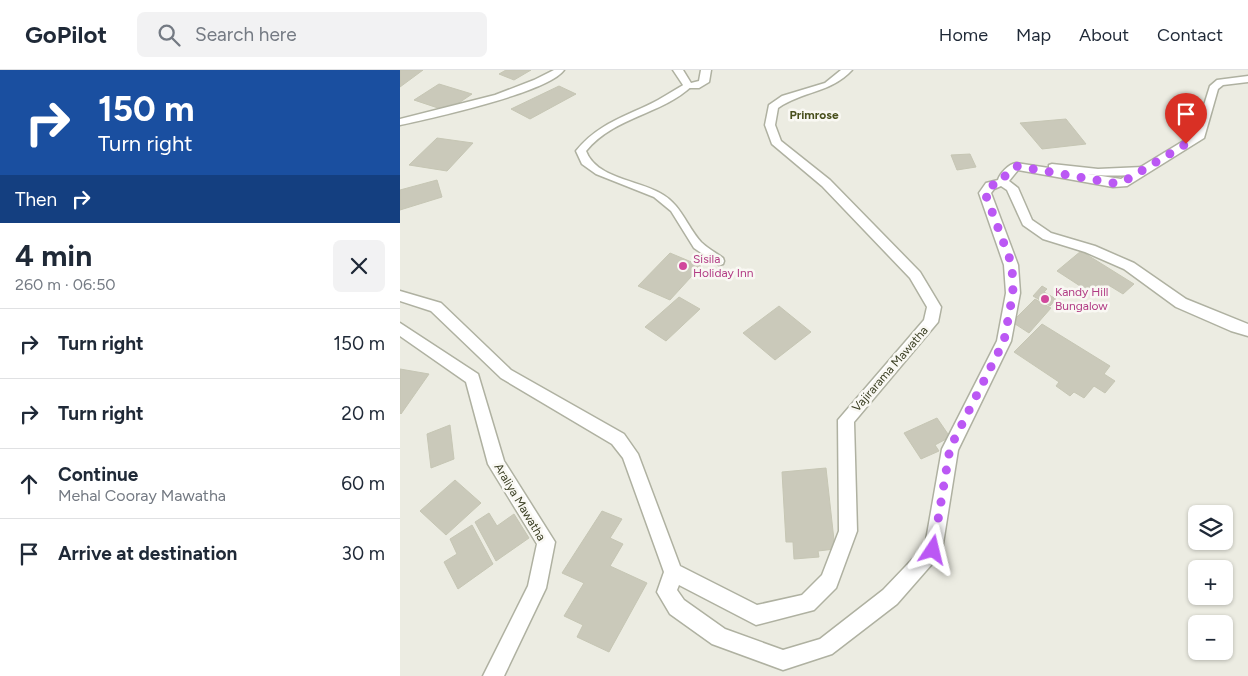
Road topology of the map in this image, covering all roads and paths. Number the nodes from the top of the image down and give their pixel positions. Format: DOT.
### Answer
graph roads {
  1 [pos="559,70"];
  2 [pos="678,70"];
  3 [pos="706,70"];
  4 [pos="847,70"];
  5 [pos="1248,79"];
  6 [pos="688,86"];
  7 [pos="400,122"];
  8 [pos="1052,167"];
  9 [pos="1143,170"];
  10 [pos="1002,182"];
  11 [pos="719,262"];
  12 [pos="400,296"];
  13 [pos="400,330"];
  14 [pos="1248,330"];
  15 [pos="673,572"];
  16 [pos="493,676"];
  1 -- 7 [label="street"];
  2 -- 6 [label="street"];
  3 -- 6 [label="street"];
  4 -- 15 [label="street, Vajirarama Mawatha"];
  5 -- 9 [label="street"];
  6 -- 11 [label="lane"];
  8 -- 9 [label="lane"];
  9 -- 10 [label="street"];
  10 -- 14 [label="street"];
  10 -- 15 [label="street"];
  12 -- 15 [label="street"];
  13 -- 16 [label="street, Araliya Mawatha"];
}
